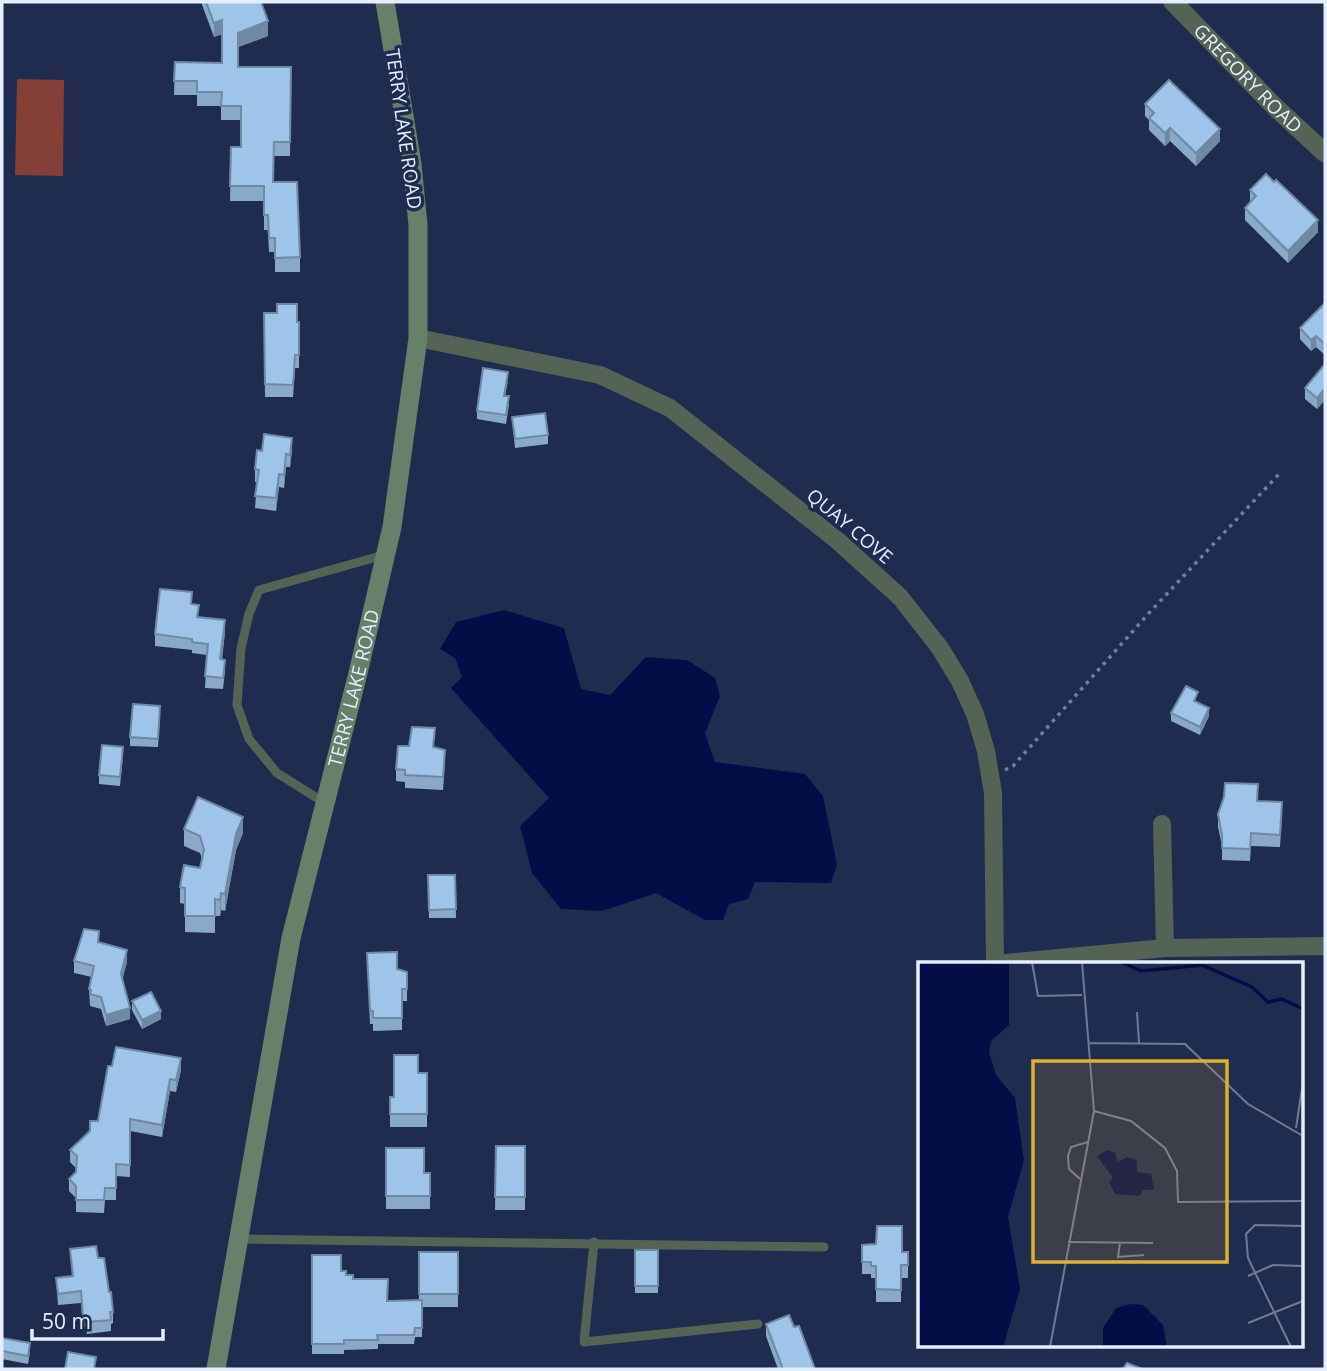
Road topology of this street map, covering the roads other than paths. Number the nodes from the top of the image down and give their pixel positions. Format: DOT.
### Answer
graph roads {
  1 [pos="385,2"];
  2 [pos="1173,2"];
  3 [pos="1325,153"];
  4 [pos="418,338"];
  5 [pos="386,554"];
  6 [pos="325,803"];
  7 [pos="1162,824"];
  8 [pos="1325,946"];
  9 [pos="1165,948"];
  10 [pos="995,962"];
  11 [pos="1017,962"];
  12 [pos="238,1238"];
  13 [pos="594,1242"];
  14 [pos="824,1247"];
  15 [pos="758,1324"];
  16 [pos="216,1369"];
  1 -- 4 [label="main road, TERRY LAKE ROAD"];
  2 -- 3 [label="street, GREGORY ROAD"];
  4 -- 5 [label="main road, TERRY LAKE ROAD"];
  4 -- 10 [label="street, QUAY COVE"];
  5 -- 6 [label="main road, TERRY LAKE ROAD"];
  5 -- 6 [label="lane"];
  6 -- 12 [label="main road, TERRY LAKE ROAD"];
  7 -- 9 [label="street"];
  8 -- 9 [label="street"];
  9 -- 11 [label="street"];
  12 -- 13 [label="lane"];
  12 -- 16 [label="main road, TERRY LAKE ROAD"];
  13 -- 14 [label="lane"];
  13 -- 15 [label="lane"];
}
